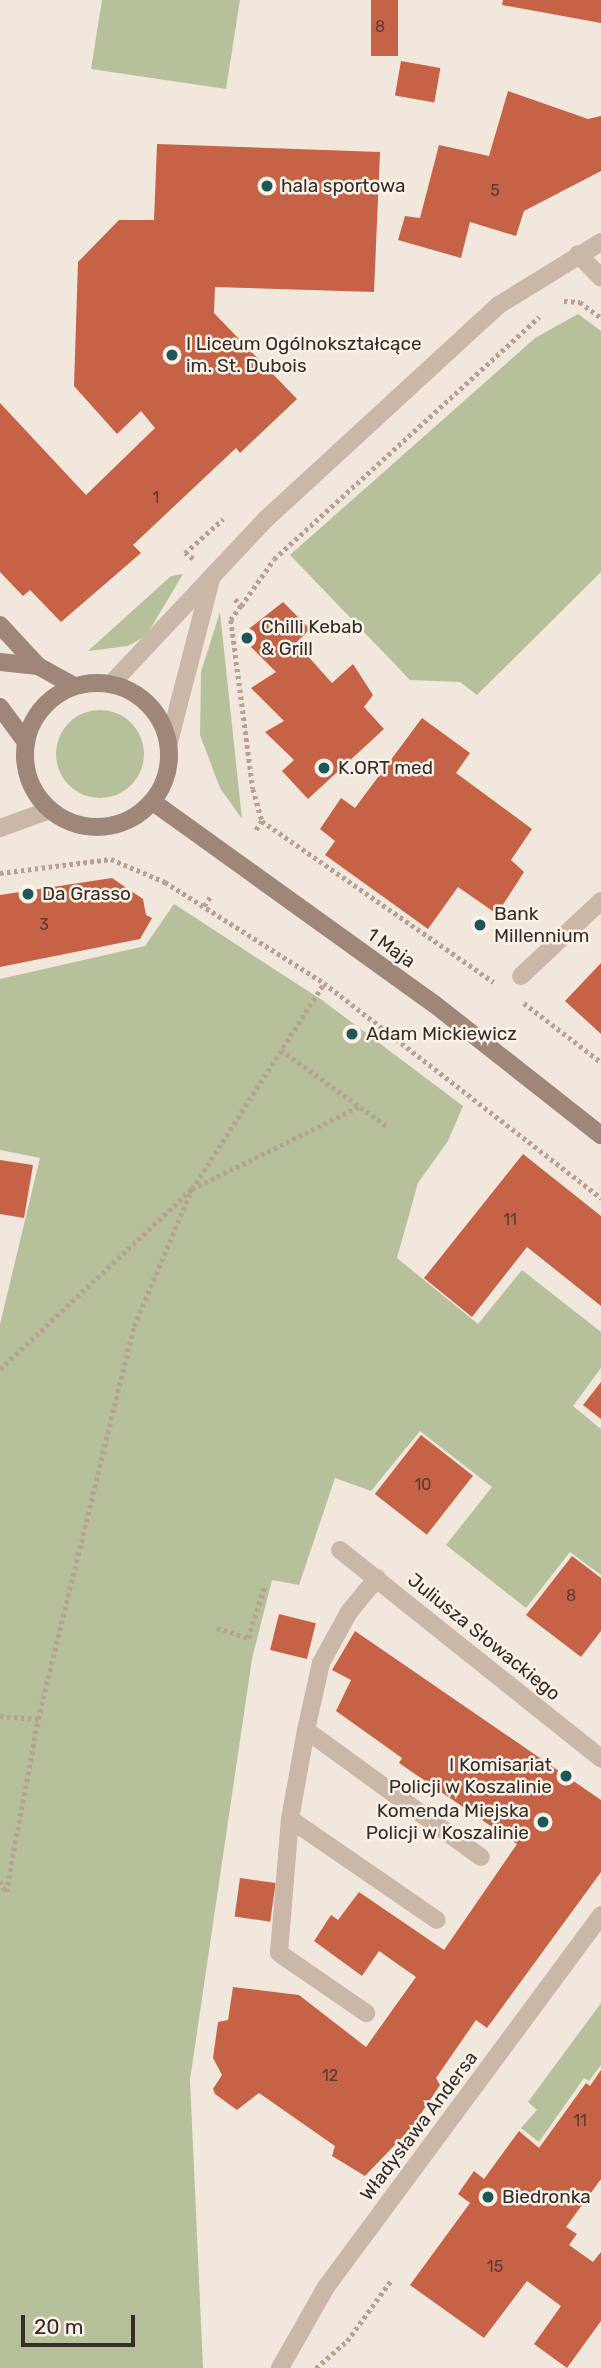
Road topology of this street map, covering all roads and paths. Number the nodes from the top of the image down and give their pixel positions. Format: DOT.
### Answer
graph roads {
  1 [pos="601,242"];
  2 [pos="578,254"];
  3 [pos="601,278"];
  4 [pos="559,303"];
  5 [pos="547,309"];
  6 [pos="601,318"];
  7 [pos="212,577"];
  8 [pos="229,593"];
  9 [pos="241,606"];
  10 [pos="0,625"];
  11 [pos="0,662"];
  12 [pos="38,666"];
  13 [pos="111,684"];
  14 [pos="74,686"];
  15 [pos="0,707"];
  16 [pos="26,742"];
  17 [pos="169,742"];
  18 [pos="153,802"];
  19 [pos="50,810"];
  20 [pos="262,821"];
  21 [pos="0,828"];
  22 [pos="255,832"];
  23 [pos="0,873"];
  24 [pos="210,897"];
  25 [pos="601,901"];
  26 [pos="204,906"];
  27 [pos="521,976"];
  28 [pos="496,983"];
  29 [pos="324,984"];
  30 [pos="518,999"];
  31 [pos="281,1050"];
  32 [pos="601,1062"];
  33 [pos="360,1106"];
  34 [pos="388,1126"];
  35 [pos="601,1135"];
  36 [pos="192,1189"];
  37 [pos="601,1198"];
  38 [pos="0,1369"];
  39 [pos="340,1550"];
  40 [pos="377,1578"];
  41 [pos="265,1585"];
  42 [pos="217,1628"];
  43 [pos="0,1716"];
  44 [pos="38,1720"];
  45 [pos="306,1730"];
  46 [pos="601,1758"];
  47 [pos="290,1819"];
  48 [pos="481,1857"];
  49 [pos="0,1881"];
  50 [pos="601,1916"];
  51 [pos="437,1920"];
  52 [pos="366,2013"];
  53 [pos="392,2279"];
  54 [pos="280,2368"];
  55 [pos="316,2368"];
  1 -- 2 [label="street"];
  2 -- 3 [label="street"];
  2 -- 7 [label="street"];
  4 -- 6 [label="path"];
  5 -- 9 [label="path"];
  7 -- 13 [label="street"];
  7 -- 17 [label="street"];
  8 -- 9 [label="path"];
  9 -- 20 [label="path"];
  10 -- 12 [label="street"];
  11 -- 12 [label="street"];
  12 -- 14 [label="street"];
  13 -- 14 [label="street"];
  13 -- 17 [label="street"];
  14 -- 16 [label="street"];
  15 -- 16 [label="street"];
  16 -- 19 [label="street"];
  17 -- 18 [label="street"];
  18 -- 19 [label="street"];
  18 -- 35 [label="street, 1 Maja"];
  19 -- 21 [label="street"];
  20 -- 22 [label="path"];
  20 -- 28 [label="path"];
  23 -- 26 [label="path"];
  24 -- 26 [label="path"];
  25 -- 27 [label="street"];
  26 -- 29 [label="path"];
  29 -- 31 [label="path"];
  29 -- 37 [label="path"];
  30 -- 32 [label="path"];
  31 -- 33 [label="path"];
  31 -- 36 [label="path"];
  33 -- 34 [label="path"];
  33 -- 36 [label="path"];
  36 -- 38 [label="path"];
  36 -- 44 [label="path"];
  39 -- 40 [label="street, Juliusza Słowackiego"];
  40 -- 45 [label="street"];
  40 -- 46 [label="street, Juliusza Słowackiego"];
  41 -- 42 [label="path"];
  43 -- 44 [label="path"];
  44 -- 49 [label="path"];
  45 -- 47 [label="street"];
  45 -- 48 [label="street"];
  47 -- 51 [label="street"];
  47 -- 52 [label="street"];
  50 -- 54 [label="street, Władysława Andersa"];
  53 -- 55 [label="path"];
}
